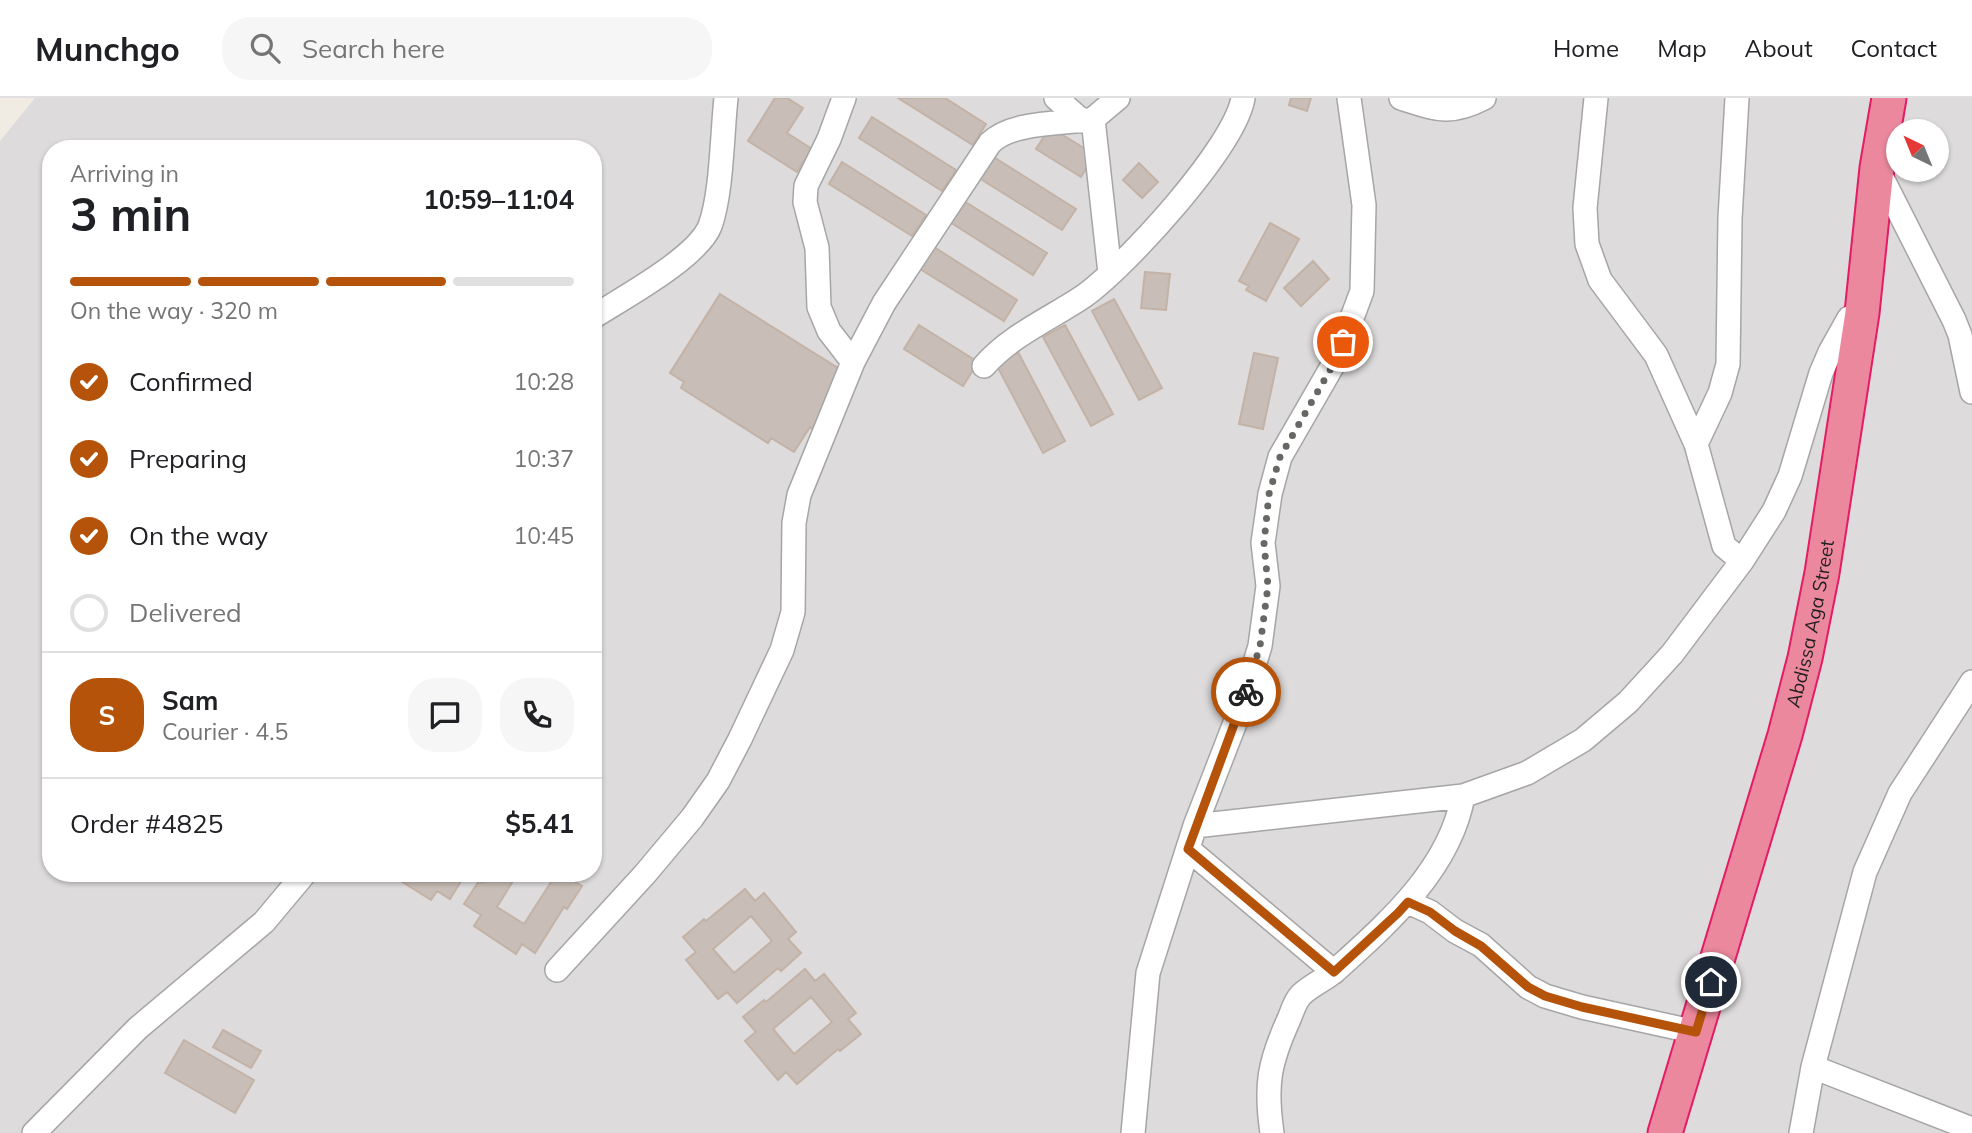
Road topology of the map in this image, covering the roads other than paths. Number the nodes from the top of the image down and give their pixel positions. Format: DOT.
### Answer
graph roads {
  1 [pos="726,98"];
  2 [pos="844,98"];
  3 [pos="1056,98"];
  4 [pos="1118,98"];
  5 [pos="1243,98"];
  6 [pos="1349,98"];
  7 [pos="1401,98"];
  8 [pos="1484,98"];
  9 [pos="1596,98"];
  10 [pos="1737,98"];
  11 [pos="1889,98"];
  12 [pos="1087,120"];
  13 [pos="1877,168"];
  14 [pos="1110,273"];
  15 [pos="602,311"];
  16 [pos="1863,313"];
  17 [pos="1966,333"];
  18 [pos="853,362"];
  19 [pos="984,366"];
  20 [pos="1972,393"];
  21 [pos="1696,444"];
  22 [pos="1742,561"];
  23 [pos="1972,682"];
  24 [pos="1463,796"];
  25 [pos="1195,826"];
  26 [pos="1188,849"];
  27 [pos="299,882"];
  28 [pos="1408,902"];
  29 [pos="557,970"];
  30 [pos="1334,972"];
  31 [pos="1696,1032"];
  32 [pos="1812,1067"];
  33 [pos="1972,1129"];
  34 [pos="1668,1131"];
  35 [pos="34,1133"];
  36 [pos="1133,1133"];
  37 [pos="1272,1133"];
  38 [pos="1801,1133"];
  1 -- 15 [label="street"];
  2 -- 18 [label="street"];
  3 -- 12 [label="street"];
  4 -- 12 [label="street"];
  5 -- 14 [label="street"];
  6 -- 25 [label="street"];
  7 -- 8 [label="street"];
  9 -- 21 [label="street"];
  10 -- 21 [label="street"];
  11 -- 13 [label="highway, Abdissa Aga Street"];
  12 -- 14 [label="street"];
  12 -- 18 [label="street"];
  13 -- 16 [label="highway, Abdissa Aga Street"];
  13 -- 17 [label="street"];
  14 -- 19 [label="street"];
  16 -- 22 [label="street"];
  16 -- 31 [label="highway, Abdissa Aga Street"];
  17 -- 20 [label="street"];
  18 -- 29 [label="street"];
  21 -- 22 [label="street"];
  22 -- 24 [label="street"];
  23 -- 32 [label="street"];
  24 -- 25 [label="street"];
  24 -- 28 [label="street"];
  25 -- 26 [label="street"];
  26 -- 30 [label="street"];
  26 -- 36 [label="street"];
  27 -- 35 [label="street"];
  28 -- 30 [label="street"];
  28 -- 31 [label="street"];
  30 -- 37 [label="street"];
  31 -- 34 [label="highway, Abdissa Aga Street"];
  32 -- 33 [label="street"];
  32 -- 38 [label="street"];
}
